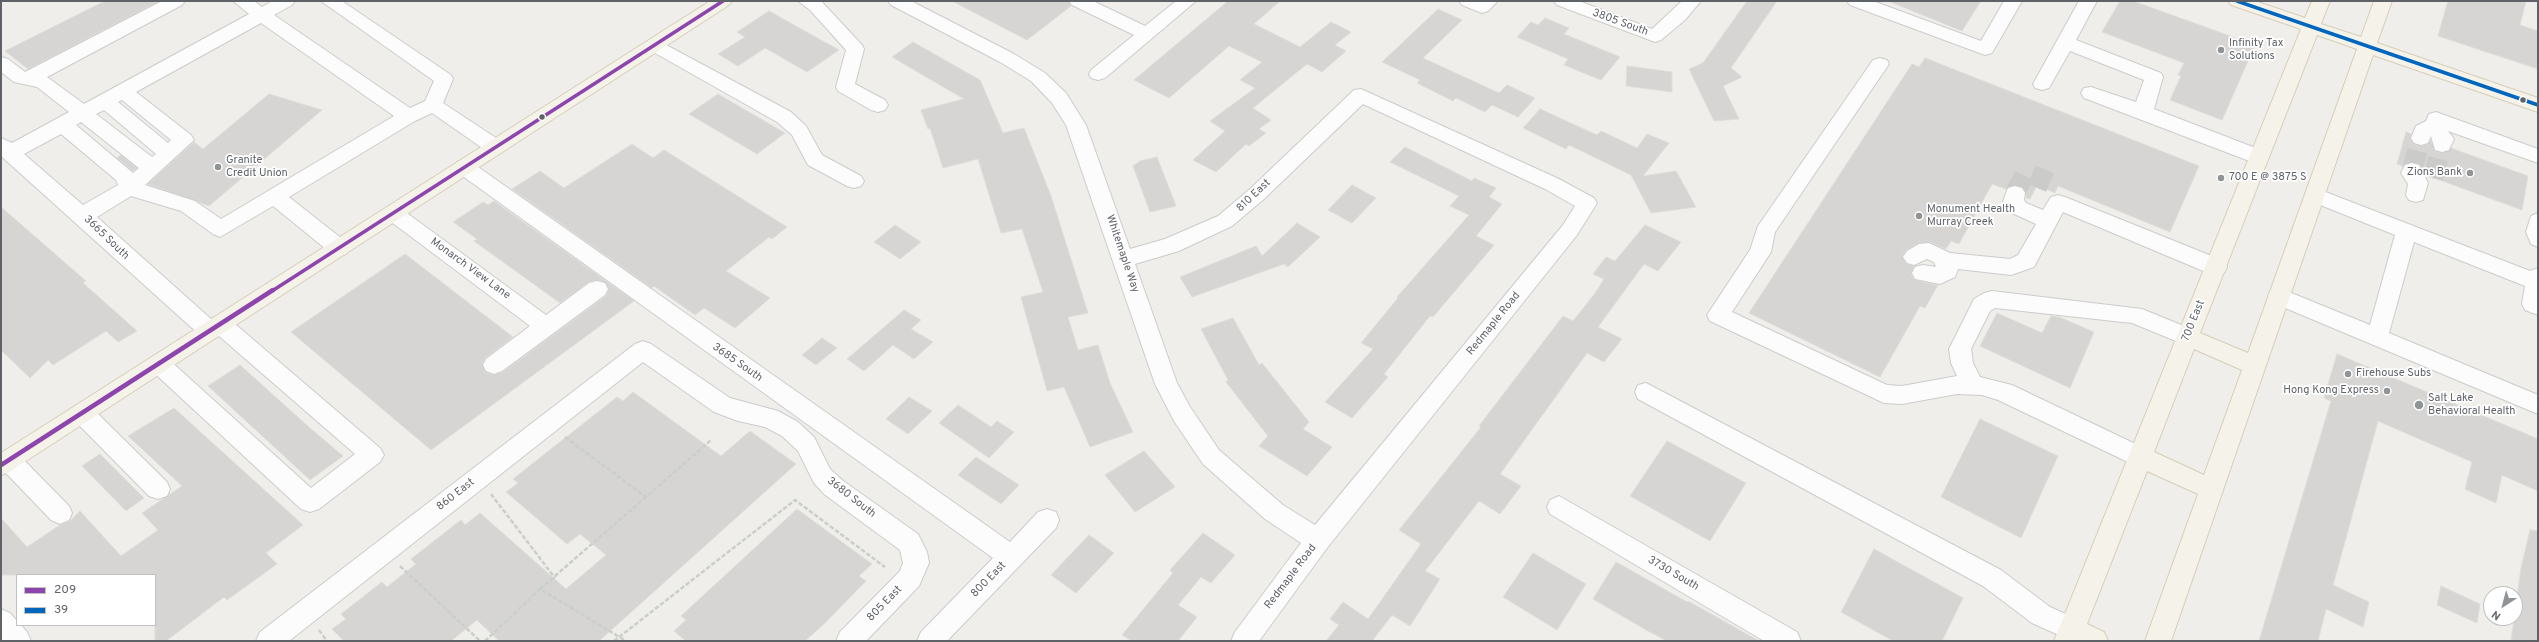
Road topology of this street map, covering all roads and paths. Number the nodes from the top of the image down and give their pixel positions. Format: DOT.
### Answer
graph roads {
  1 [pos="176,1"];
  2 [pos="242,1"];
  3 [pos="286,1"];
  4 [pos="330,1"];
  5 [pos="723,1"];
  6 [pos="808,1"];
  7 [pos="897,1"];
  8 [pos="1078,1"];
  9 [pos="1187,1"];
  10 [pos="1563,1"];
  11 [pos="1692,1"];
  12 [pos="1856,1"];
  13 [pos="2013,1"];
  14 [pos="2088,1"];
  15 [pos="2237,1"];
  16 [pos="2321,1"];
  17 [pos="2383,1"];
  18 [pos="261,14"];
  19 [pos="2311,27"];
  20 [pos="1146,34"];
  21 [pos="2065,43"];
  22 [pos="655,45"];
  23 [pos="2367,46"];
  24 [pos="1,63"];
  25 [pos="1880,64"];
  26 [pos="1098,74"];
  27 [pos="28,79"];
  28 [pos="2042,84"];
  29 [pos="2091,92"];
  30 [pos="1361,95"];
  31 [pos="434,105"];
  32 [pos="878,105"];
  33 [pos="2538,105"];
  34 [pos="93,107"];
  35 [pos="2144,112"];
  36 [pos="408,116"];
  37 [pos="2442,145"];
  38 [pos="495,147"];
  39 [pos="6,149"];
  40 [pos="2538,156"];
  41 [pos="2260,157"];
  42 [pos="155,165"];
  43 [pos="464,167"];
  44 [pos="854,181"];
  45 [pos="2015,193"];
  46 [pos="274,196"];
  47 [pos="2315,196"];
  48 [pos="393,213"];
  49 [pos="83,215"];
  50 [pos="2048,221"];
  51 [pos="2538,221"];
  52 [pos="2407,231"];
  53 [pos="2538,239"];
  54 [pos="339,248"];
  55 [pos="1124,259"];
  56 [pos="1918,265"];
  57 [pos="2216,267"];
  58 [pos="2537,279"];
  59 [pos="597,289"];
  60 [pos="2279,296"];
  61 [pos="2538,307"];
  62 [pos="546,326"];
  63 [pos="215,328"];
  64 [pos="2188,337"];
  65 [pos="2377,338"];
  66 [pos="643,350"];
  67 [pos="159,364"];
  68 [pos="494,365"];
  69 [pos="2254,366"];
  70 [pos="1972,385"];
  71 [pos="1646,392"];
  72 [pos="2538,405"];
  73 [pos="82,413"];
  74 [pos="562,435"];
  75 [pos="711,440"];
  76 [pos="2140,457"];
  77 [pos="5,462"];
  78 [pos="2211,489"];
  79 [pos="158,490"];
  80 [pos="490,492"];
  81 [pos="646,497"];
  82 [pos="1558,507"];
  83 [pos="60,513"];
  84 [pos="1047,520"];
  85 [pos="1318,540"];
  86 [pos="1011,557"];
  87 [pos="916,563"];
  88 [pos="398,564"];
  89 [pos="885,567"];
  90 [pos="555,578"];
  91 [pos="540,589"];
  92 [pos="1,621"];
  93 [pos="317,628"];
  94 [pos="2069,635"];
  95 [pos="618,637"];
  96 [pos="18,641"];
  97 [pos="269,641"];
  98 [pos="327,641"];
  99 [pos="480,641"];
  100 [pos="485,641"];
  101 [pos="614,641"];
  102 [pos="626,641"];
  103 [pos="849,641"];
  104 [pos="930,641"];
  105 [pos="1244,641"];
  106 [pos="1788,641"];
  107 [pos="2095,641"];
  108 [pos="2158,641"];
  1 -- 27 [label="street"];
  2 -- 18 [label="street"];
  3 -- 18 [label="street"];
  4 -- 31 [label="street"];
  5 -- 22 [label="main road"];
  6 -- 32 [label="street"];
  7 -- 55 [label="street, Whitemaple Way"];
  8 -- 20 [label="street"];
  9 -- 20 [label="street"];
  10 -- 11 [label="street, 3805 South"];
  12 -- 13 [label="street"];
  14 -- 21 [label="street"];
  15 -- 19 [label="main road"];
  16 -- 19 [label="main road, 700 East"];
  17 -- 23 [label="main road"];
  18 -- 34 [label="street"];
  18 -- 36 [label="street"];
  19 -- 23 [label="main road"];
  19 -- 41 [label="main road, 700 East"];
  20 -- 26 [label="street"];
  21 -- 28 [label="street"];
  21 -- 35 [label="street"];
  22 -- 38 [label="main road"];
  22 -- 44 [label="street"];
  23 -- 33 [label="main road"];
  23 -- 47 [label="main road"];
  24 -- 27 [label="street"];
  25 -- 70 [label="street"];
  27 -- 34 [label="street"];
  29 -- 35 [label="street"];
  30 -- 55 [label="street, 810 East"];
  30 -- 85 [label="street, Redmaple Road"];
  31 -- 36 [label="street"];
  31 -- 38 [label="street"];
  34 -- 39 [label="street"];
  34 -- 42 [label="street"];
  34 -- 42 [label="street"];
  34 -- 42 [label="street"];
  35 -- 41 [label="street"];
  36 -- 46 [label="street"];
  37 -- 40 [label="street"];
  38 -- 43 [label="main road"];
  39 -- 49 [label="street, 3665 South"];
  41 -- 57 [label="main road, 700 East"];
  42 -- 46 [label="street"];
  42 -- 49 [label="street"];
  43 -- 48 [label="main road"];
  43 -- 86 [label="street, 3685 South"];
  45 -- 50 [label="street"];
  46 -- 54 [label="street"];
  47 -- 52 [label="street"];
  47 -- 60 [label="main road"];
  48 -- 54 [label="main road"];
  48 -- 62 [label="street, Monarch View Lane"];
  49 -- 63 [label="street, 3665 South"];
  50 -- 56 [label="street"];
  50 -- 57 [label="street"];
  51 -- 53 [label="street"];
  52 -- 58 [label="street"];
  52 -- 65 [label="street"];
  54 -- 63 [label="main road"];
  55 -- 85 [label="street, Whitemaple Way"];
  57 -- 64 [label="main road, 700 East"];
  58 -- 61 [label="street"];
  59 -- 62 [label="street"];
  60 -- 65 [label="street"];
  60 -- 69 [label="main road"];
  62 -- 68 [label="street"];
  63 -- 67 [label="main road"];
  63 -- 67 [label="street, 3665 South"];
  64 -- 69 [label="main road"];
  64 -- 70 [label="street"];
  64 -- 76 [label="main road, 700 East"];
  65 -- 72 [label="street"];
  66 -- 87 [label="street, 3680 South"];
  66 -- 97 [label="street, 860 East"];
  67 -- 73 [label="main road"];
  69 -- 78 [label="main road"];
  70 -- 76 [label="street"];
  71 -- 94 [label="street"];
  73 -- 77 [label="main road"];
  73 -- 79 [label="street"];
  74 -- 81 [label="path"];
  75 -- 81 [label="path"];
  76 -- 78 [label="main road"];
  76 -- 94 [label="main road, 700 East"];
  77 -- 83 [label="street"];
  78 -- 108 [label="main road"];
  80 -- 90 [label="path"];
  81 -- 90 [label="path"];
  82 -- 106 [label="street, 3730 South"];
  84 -- 86 [label="street, 800 East"];
  85 -- 105 [label="street, Redmaple Road"];
  86 -- 104 [label="street, 800 East"];
  87 -- 103 [label="street, 805 East"];
  88 -- 99 [label="path"];
  89 -- 95 [label="path"];
  90 -- 91 [label="path"];
  91 -- 95 [label="path"];
  91 -- 100 [label="path"];
  92 -- 96 [label="street"];
  93 -- 98 [label="path"];
  94 -- 107 [label="main road"];
  95 -- 101 [label="path"];
  95 -- 102 [label="path"];
}
